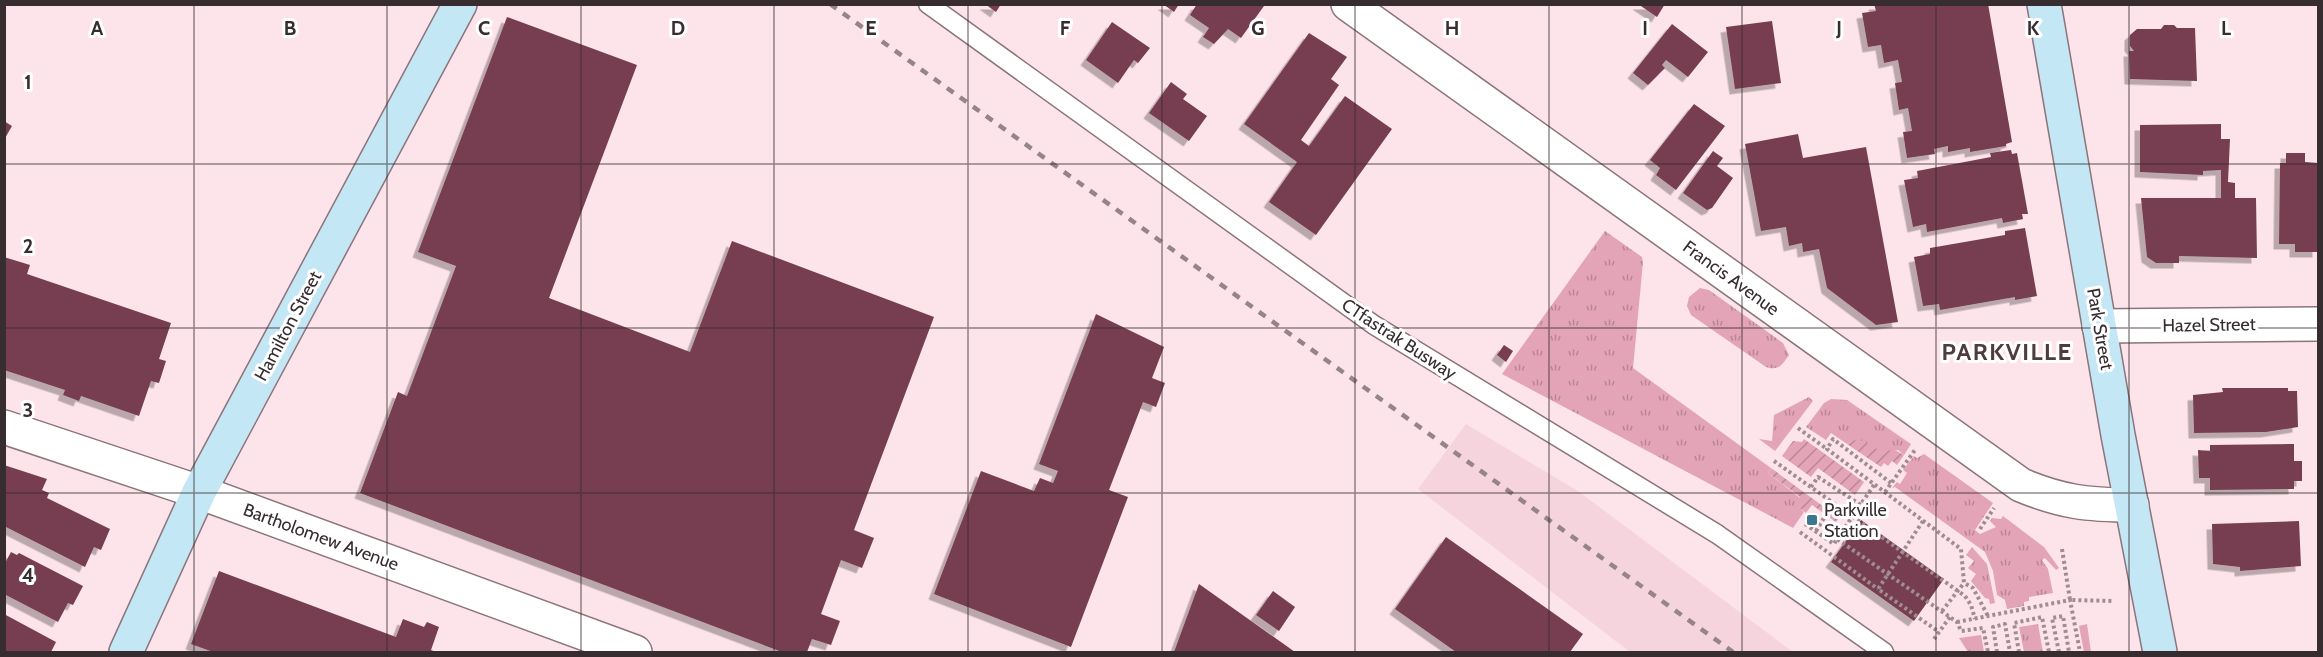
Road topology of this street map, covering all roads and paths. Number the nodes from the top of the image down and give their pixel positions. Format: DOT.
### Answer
graph roads {
  1 [pos="460,4"];
  2 [pos="928,4"];
  3 [pos="1348,4"];
  4 [pos="2044,4"];
  5 [pos="2319,324"];
  6 [pos="2099,326"];
  7 [pos="4,428"];
  8 [pos="1798,428"];
  9 [pos="1919,444"];
  10 [pos="1827,449"];
  11 [pos="1774,461"];
  12 [pos="1891,483"];
  13 [pos="1874,485"];
  14 [pos="1811,487"];
  15 [pos="200,492"];
  16 [pos="1884,492"];
  17 [pos="1998,503"];
  18 [pos="2132,504"];
  19 [pos="1861,506"];
  20 [pos="1853,516"];
  21 [pos="1824,518"];
  22 [pos="1923,521"];
  23 [pos="1805,524"];
  24 [pos="1980,529"];
  25 [pos="1816,531"];
  26 [pos="1800,532"];
  27 [pos="1837,539"];
  28 [pos="2062,549"];
  29 [pos="1903,552"];
  30 [pos="1888,574"];
  31 [pos="1964,582"];
  32 [pos="1878,589"];
  33 [pos="1957,591"];
  34 [pos="2070,600"];
  35 [pos="2114,601"];
  36 [pos="1942,611"];
  37 [pos="1988,616"];
  38 [pos="1950,617"];
  39 [pos="1975,619"];
  40 [pos="1957,622"];
  41 [pos="1939,632"];
  42 [pos="1934,639"];
  43 [pos="126,652"];
  44 [pos="635,652"];
  45 [pos="1884,652"];
  46 [pos="1988,652"];
  47 [pos="1997,652"];
  48 [pos="2010,652"];
  49 [pos="2019,652"];
  50 [pos="2049,652"];
  51 [pos="2059,652"];
  52 [pos="2069,652"];
  53 [pos="2080,652"];
  54 [pos="2160,652"];
  1 -- 15 [label="street, Hamilton Street"];
  2 -- 45 [label="lane, CTfastrak Busway"];
  3 -- 18 [label="street, Francis Avenue"];
  4 -- 6 [label="street, Park Street"];
  5 -- 6 [label="street, Hazel Street"];
  6 -- 18 [label="street, Park Street"];
  7 -- 15 [label="street, Bartholomew Avenue"];
  8 -- 10 [label="path"];
  9 -- 12 [label="path"];
  10 -- 12 [label="path"];
  10 -- 13 [label="path"];
  11 -- 14 [label="path"];
  12 -- 16 [label="path"];
  13 -- 16 [label="path"];
  13 -- 19 [label="path"];
  14 -- 19 [label="path"];
  14 -- 20 [label="path"];
  15 -- 43 [label="street, Hamilton Street"];
  15 -- 44 [label="street, Bartholomew Avenue"];
  16 -- 22 [label="path"];
  17 -- 24 [label="path"];
  18 -- 54 [label="street, Park Street"];
  19 -- 20 [label="path"];
  20 -- 27 [label="path"];
  20 -- 29 [label="path"];
  21 -- 25 [label="path"];
  22 -- 29 [label="path"];
  22 -- 31 [label="path"];
  23 -- 25 [label="path"];
  25 -- 27 [label="path"];
  26 -- 32 [label="path"];
  27 -- 30 [label="path"];
  28 -- 34 [label="path"];
  29 -- 30 [label="path"];
  29 -- 33 [label="path"];
  30 -- 32 [label="path"];
  30 -- 36 [label="path"];
  31 -- 33 [label="path"];
  31 -- 37 [label="path"];
  32 -- 41 [label="path"];
  33 -- 36 [label="path"];
  33 -- 39 [label="path"];
  34 -- 35 [label="path"];
  34 -- 37 [label="path"];
  34 -- 53 [label="path"];
  36 -- 38 [label="path"];
  37 -- 39 [label="path"];
  38 -- 40 [label="path"];
  38 -- 41 [label="path"];
  39 -- 40 [label="path"];
  40 -- 46 [label="path"];
  41 -- 42 [label="path"];
  47 -- 48 [label="path"];
  49 -- 50 [label="path"];
  51 -- 52 [label="path"];
}
